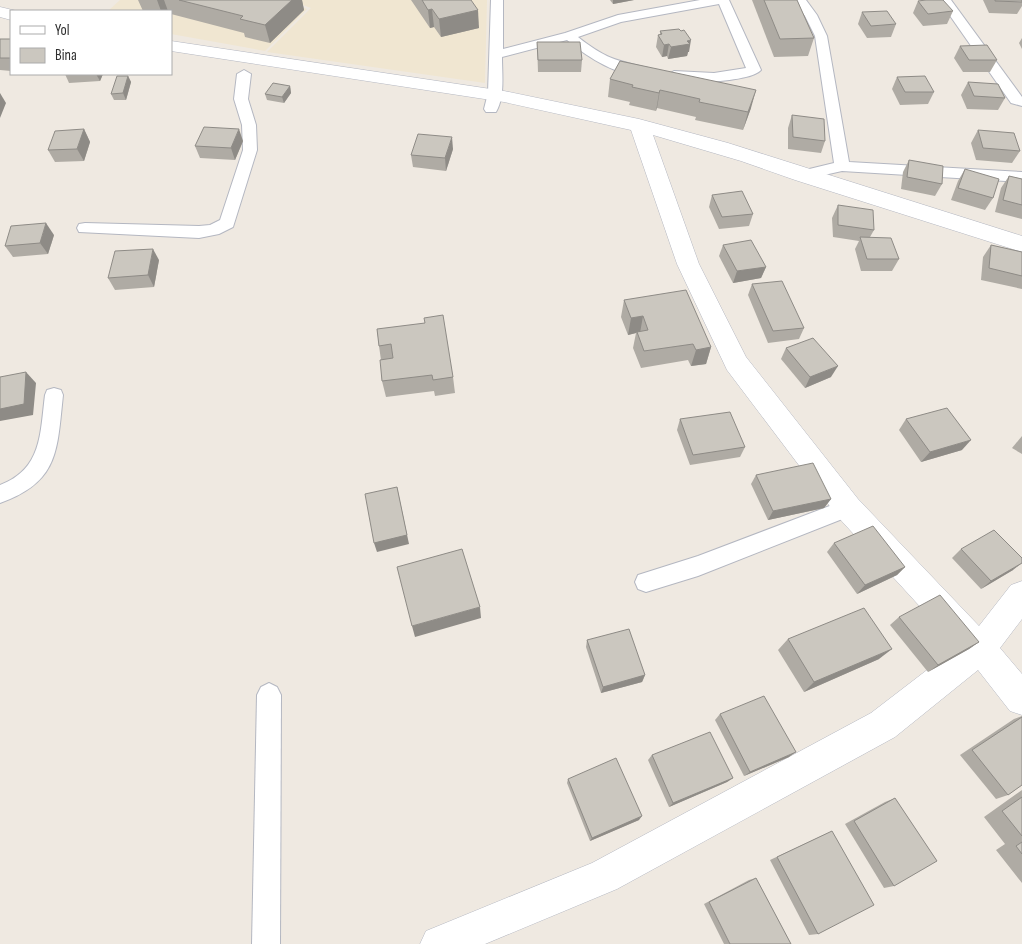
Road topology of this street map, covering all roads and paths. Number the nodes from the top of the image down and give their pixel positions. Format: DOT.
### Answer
graph roads {
  1 [pos="497,0"];
  2 [pos="721,0"];
  3 [pos="799,0"];
  4 [pos="945,0"];
  5 [pos="569,36"];
  6 [pos="172,46"];
  7 [pos="496,56"];
  8 [pos="172,60"];
  9 [pos="244,74"];
  10 [pos="308,86"];
  11 [pos="383,97"];
  12 [pos="493,101"];
  13 [pos="1022,102"];
  14 [pos="641,134"];
  15 [pos="842,166"];
  16 [pos="802,175"];
  17 [pos="1022,177"];
  18 [pos="84,228"];
  19 [pos="1022,244"];
  20 [pos="54,395"];
  21 [pos="0,494"];
  22 [pos="848,508"];
  23 [pos="646,582"];
  24 [pos="1022,595"];
  25 [pos="980,649"];
  26 [pos="269,695"];
  27 [pos="1022,699"];
  28 [pos="266,944"];
  29 [pos="439,944"];
  1 -- 7 [label="street"];
  2 -- 5 [label="street"];
  2 -- 5 [label="street"];
  3 -- 15 [label="street"];
  4 -- 13 [label="street"];
  5 -- 7 [label="street"];
  6 -- 12 [label="street"];
  7 -- 12 [label="street"];
  8 -- 9 [label="street"];
  9 -- 10 [label="street"];
  9 -- 18 [label="street"];
  11 -- 12 [label="street"];
  12 -- 14 [label="street"];
  14 -- 16 [label="street"];
  14 -- 22 [label="street"];
  15 -- 16 [label="street"];
  15 -- 17 [label="street"];
  16 -- 19 [label="street"];
  20 -- 21 [label="street"];
  22 -- 23 [label="street"];
  22 -- 25 [label="street"];
  24 -- 25 [label="street"];
  25 -- 27 [label="street"];
  25 -- 29 [label="street"];
  26 -- 28 [label="street"];
}
